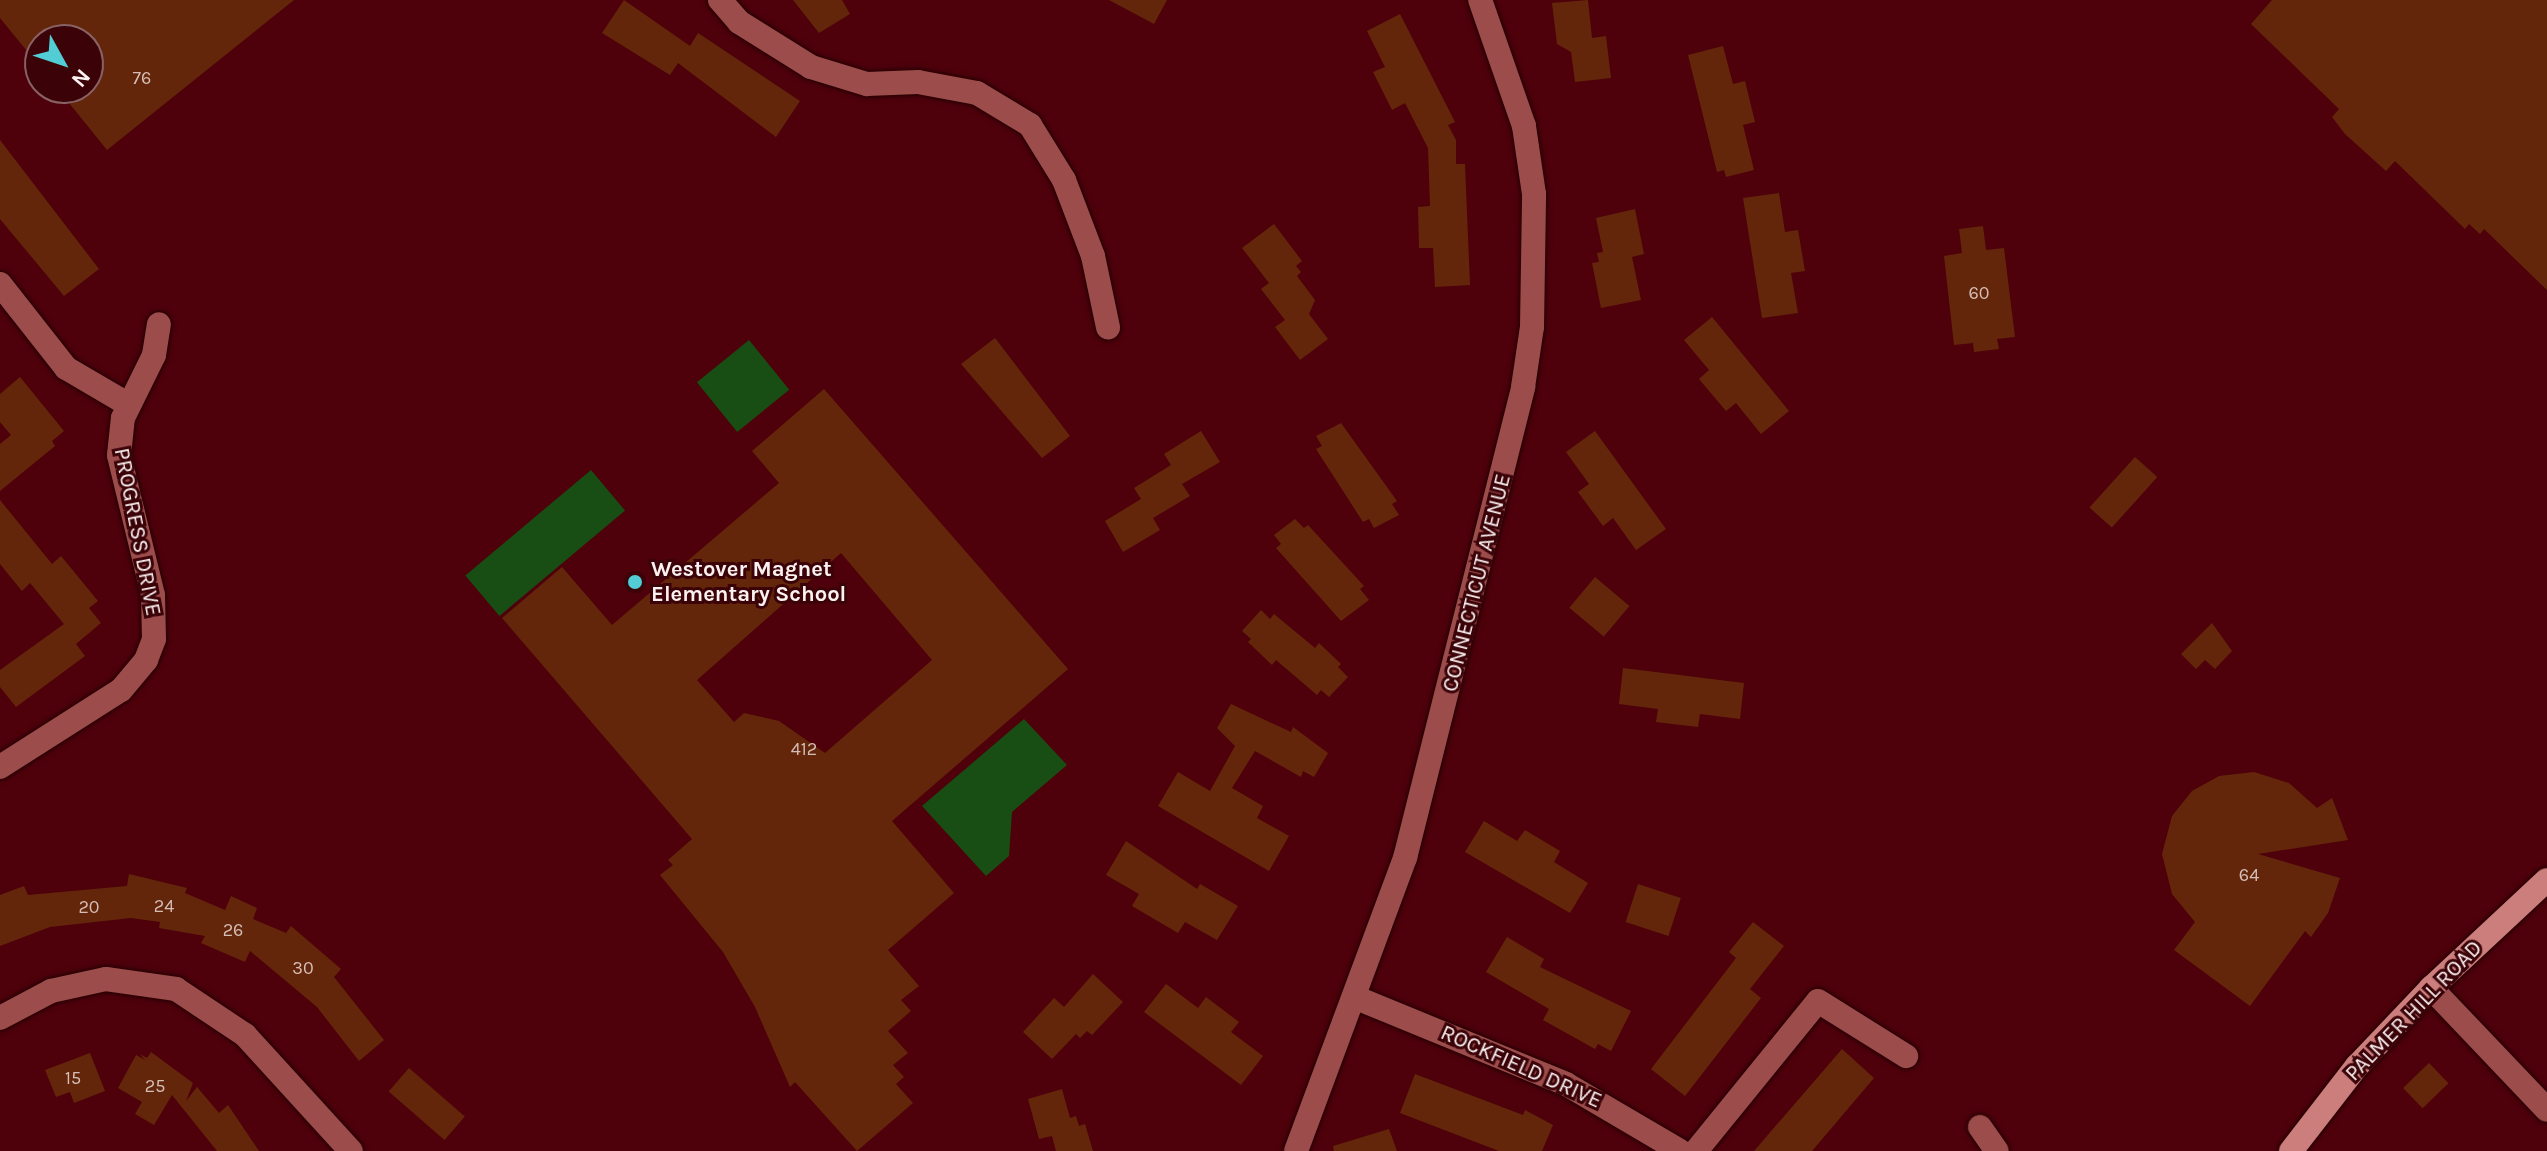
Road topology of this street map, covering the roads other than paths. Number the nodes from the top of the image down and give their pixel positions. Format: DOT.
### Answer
graph roads {
  1 [pos="720,0"];
  2 [pos="1480,0"];
  3 [pos="0,284"];
  4 [pos="159,324"];
  5 [pos="1108,327"];
  6 [pos="129,405"];
  7 [pos="0,767"];
  8 [pos="2547,880"];
  9 [pos="2431,988"];
  10 [pos="1354,997"];
  11 [pos="0,1018"];
  12 [pos="1906,1056"];
  13 [pos="2547,1110"];
  14 [pos="1980,1127"];
  15 [pos="351,1151"];
  16 [pos="1296,1151"];
  17 [pos="1680,1151"];
  18 [pos="1696,1151"];
  19 [pos="1997,1151"];
  20 [pos="2291,1151"];
  1 -- 5 [label="street"];
  2 -- 10 [label="street, CONNECTICUT AVENUE"];
  3 -- 6 [label="street"];
  4 -- 6 [label="street, PROGRESS DRIVE"];
  6 -- 7 [label="street, PROGRESS DRIVE"];
  8 -- 9 [label="main road, PALMER HILL ROAD"];
  9 -- 13 [label="street"];
  9 -- 20 [label="main road, PALMER HILL ROAD"];
  10 -- 16 [label="street, CONNECTICUT AVENUE"];
  10 -- 17 [label="street, ROCKFIELD DRIVE"];
  11 -- 15 [label="street"];
  12 -- 18 [label="street"];
  14 -- 19 [label="street"];
}
